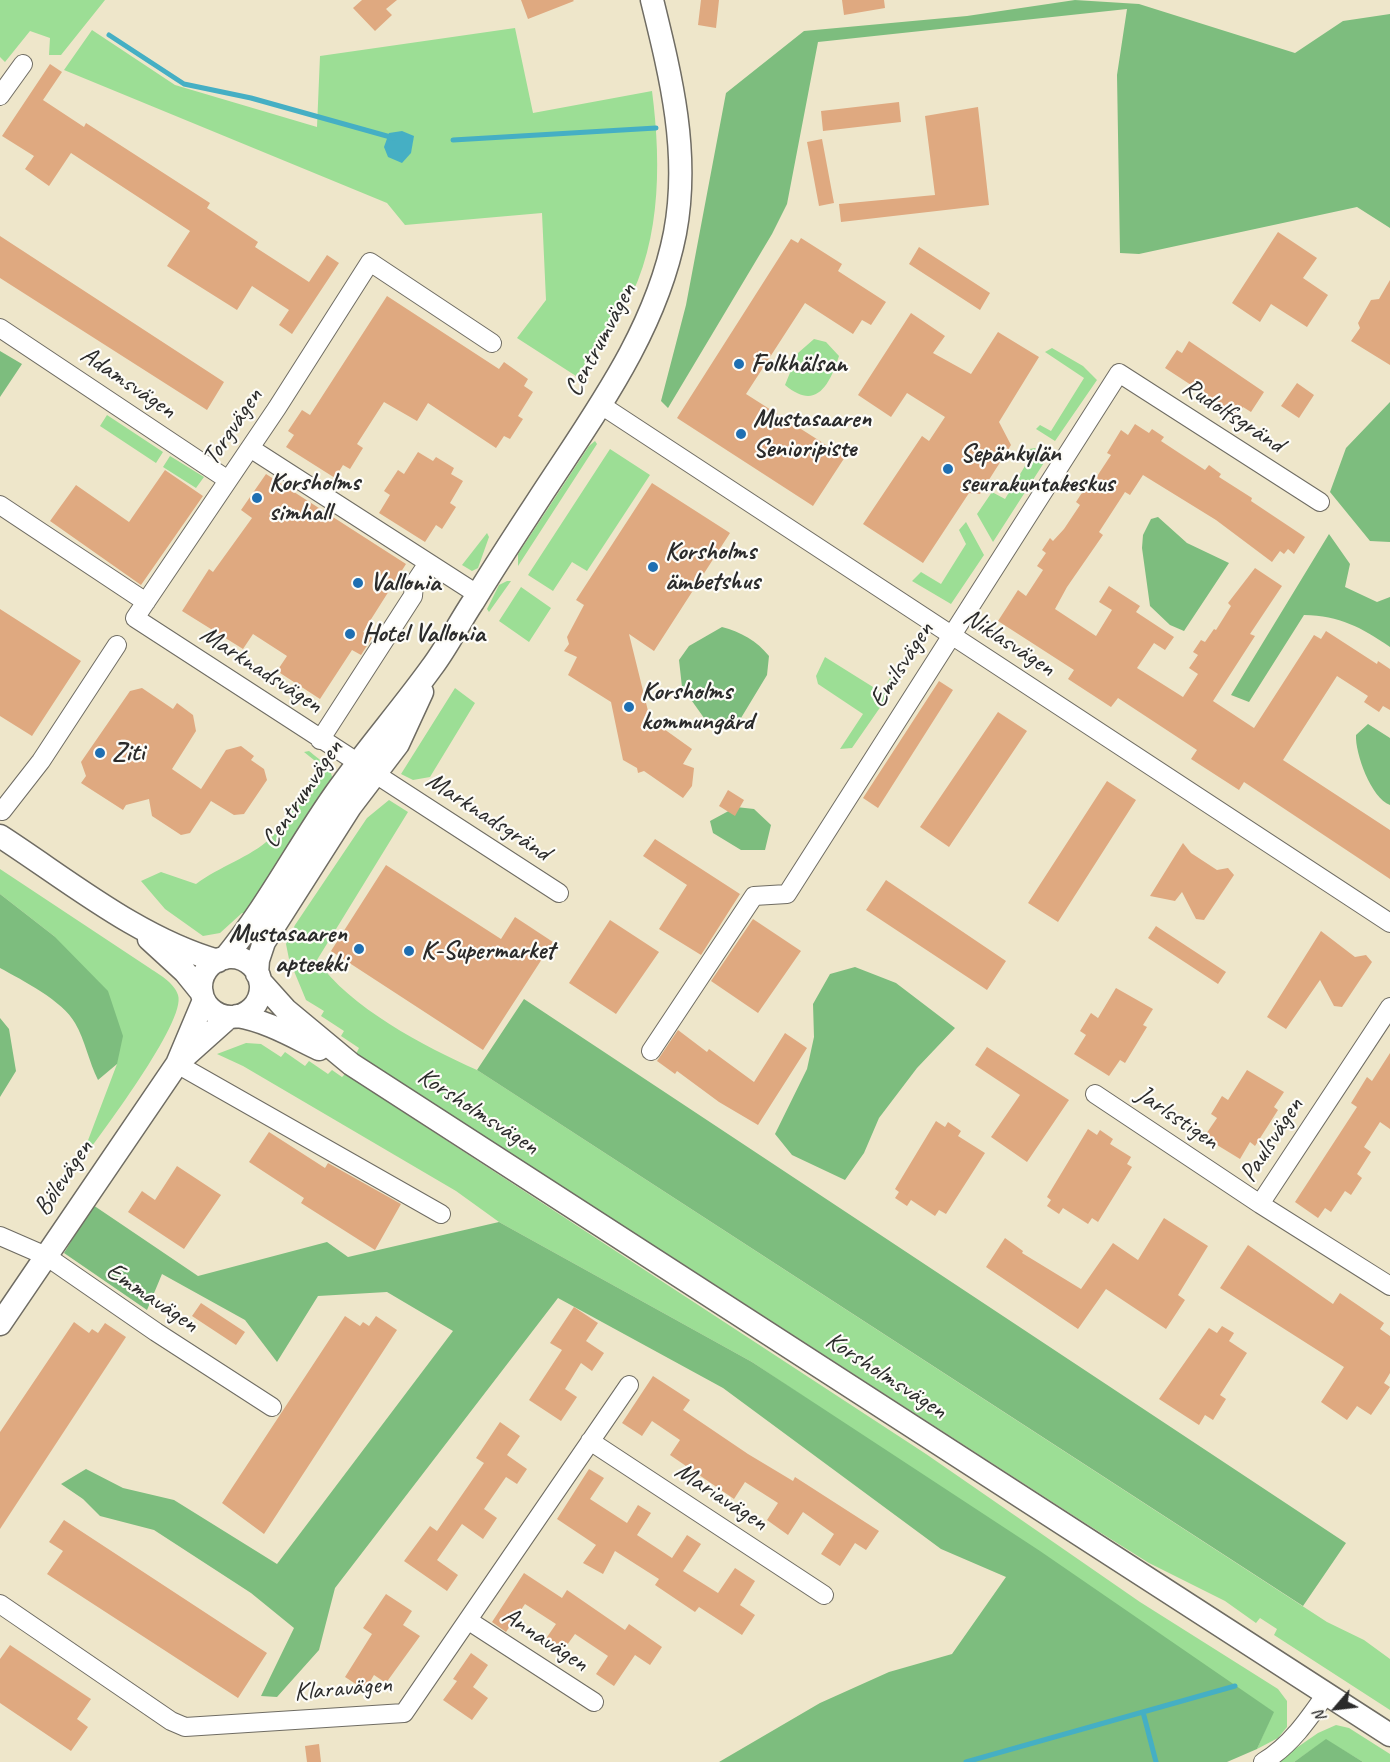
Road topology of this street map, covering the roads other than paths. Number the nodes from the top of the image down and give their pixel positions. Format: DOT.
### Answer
graph roads {
  1 [pos="652,0"];
  2 [pos="23,64"];
  3 [pos="0,96"];
  4 [pos="0,328"];
  5 [pos="492,343"];
  6 [pos="1119,373"];
  7 [pos="600,405"];
  8 [pos="250,448"];
  9 [pos="228,480"];
  10 [pos="1320,502"];
  11 [pos="0,505"];
  12 [pos="428,563"];
  13 [pos="477,594"];
  14 [pos="146,602"];
  15 [pos="135,618"];
  16 [pos="952,636"];
  17 [pos="117,645"];
  18 [pos="320,740"];
  19 [pos="374,774"];
  20 [pos="2,812"];
  21 [pos="0,836"];
  22 [pos="559,893"];
  23 [pos="128,920"];
  24 [pos="1390,923"];
  25 [pos="221,959"];
  26 [pos="259,978"];
  27 [pos="203,997"];
  28 [pos="1390,1007"];
  29 [pos="233,1017"];
  30 [pos="651,1051"];
  31 [pos="177,1064"];
  32 [pos="351,1064"];
  33 [pos="1095,1094"];
  34 [pos="1260,1204"];
  35 [pos="441,1214"];
  36 [pos="0,1236"];
  37 [pos="46,1256"];
  38 [pos="1390,1286"];
  39 [pos="0,1324"];
  40 [pos="629,1385"];
  41 [pos="272,1407"];
  42 [pos="590,1442"];
  43 [pos="824,1595"];
  44 [pos="0,1604"];
  45 [pos="469,1621"];
  46 [pos="1326,1694"];
  47 [pos="594,1702"];
  48 [pos="1390,1735"];
  49 [pos="1263,1762"];
  1 -- 7 [label="main road, Centrumvägen"];
  2 -- 3 [label="street"];
  4 -- 9 [label="street, Adamsvägen"];
  5 -- 8 [label="street, Torgvägen"];
  6 -- 10 [label="street, Rudolfsgränd"];
  6 -- 16 [label="street, Emilsvägen"];
  7 -- 13 [label="main road, Centrumvägen"];
  7 -- 16 [label="street, Niklasvägen"];
  8 -- 9 [label="street, Torgvägen"];
  8 -- 12 [label="street"];
  9 -- 14 [label="street, Torgvägen"];
  11 -- 14 [label="street"];
  12 -- 13 [label="street"];
  12 -- 18 [label="street"];
  13 -- 19 [label="main road, Centrumvägen"];
  14 -- 15 [label="street, Torgvägen"];
  15 -- 18 [label="street, Marknadsvägen"];
  16 -- 24 [label="street, Niklasvägen"];
  16 -- 30 [label="street, Emilsvägen"];
  17 -- 20 [label="street"];
  18 -- 19 [label="street, Marknadsvägen"];
  19 -- 22 [label="street, Marknadsgränd"];
  19 -- 25 [label="main road, Centrumvägen"];
  19 -- 26 [label="main road, Centrumvägen"];
  21 -- 23 [label="main road"];
  23 -- 25 [label="main road"];
  23 -- 27 [label="main road"];
  25 -- 26 [label="main road"];
  25 -- 27 [label="main road"];
  26 -- 29 [label="main road"];
  26 -- 32 [label="main road, Korsholmsvägen"];
  27 -- 29 [label="main road"];
  27 -- 31 [label="main road, Bölevägen"];
  28 -- 34 [label="street, Paulsvägen"];
  29 -- 31 [label="main road, Bölevägen"];
  29 -- 32 [label="main road, Korsholmsvägen"];
  31 -- 35 [label="street"];
  31 -- 37 [label="main road, Bölevägen"];
  32 -- 46 [label="main road, Korsholmsvägen"];
  33 -- 34 [label="street, Jarlsstigen"];
  34 -- 38 [label="street, Paulsvägen"];
  36 -- 37 [label="street, Emmavägen"];
  37 -- 39 [label="main road, Bölevägen"];
  37 -- 41 [label="street, Emmavägen"];
  40 -- 42 [label="street, Klaravägen"];
  42 -- 43 [label="street, Mariavägen"];
  42 -- 45 [label="street, Klaravägen"];
  44 -- 45 [label="street, Klaravägen"];
  45 -- 47 [label="street, Annavägen"];
  46 -- 48 [label="main road, Korsholmsvägen"];
  46 -- 49 [label="street"];
}
